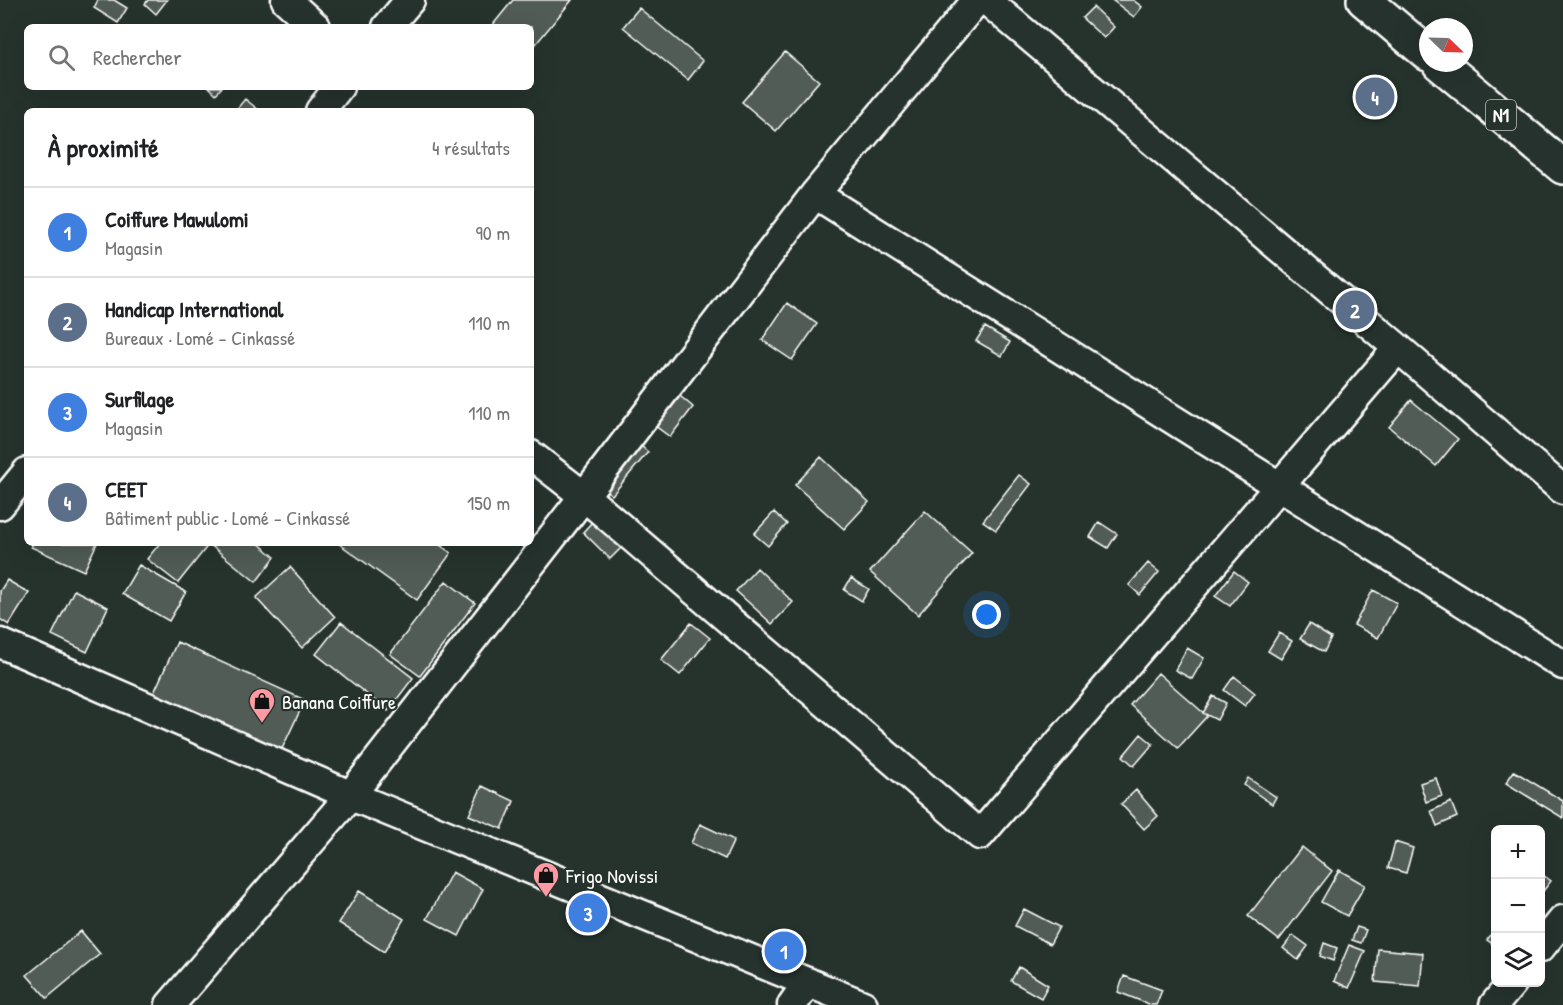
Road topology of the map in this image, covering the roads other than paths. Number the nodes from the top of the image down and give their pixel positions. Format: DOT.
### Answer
graph roads {
  1 [pos="286,0"];
  2 [pos="410,0"];
  3 [pos="977,0"];
  4 [pos="986,0"];
  5 [pos="1364,0"];
  6 [pos="313,24"];
  7 [pos="390,24"];
  8 [pos="1419,46"];
  9 [pos="1450,72"];
  10 [pos="337,90"];
  11 [pos="322,108"];
  12 [pos="1563,167"];
  13 [pos="815,194"];
  14 [pos="1398,348"];
  15 [pos="534,457"];
  16 [pos="24,476"];
  17 [pos="1280,487"];
  18 [pos="1563,490"];
  19 [pos="584,496"];
  20 [pos="0,505"];
  21 [pos="0,643"];
  22 [pos="1555,656"];
  23 [pos="350,795"];
  24 [pos="1563,920"];
  25 [pos="1545,942"];
  26 [pos="1509,987"];
  27 [pos="800,994"];
  28 [pos="170,1005"];
  29 [pos="863,1005"];
  30 [pos="1494,1005"];
  1 -- 6 [label="street"];
  2 -- 7 [label="street"];
  3 -- 13 [label="street"];
  4 -- 14 [label="street"];
  5 -- 8 [label="highway"];
  9 -- 12 [label="highway, N1"];
  10 -- 11 [label="street"];
  13 -- 17 [label="street"];
  13 -- 19 [label="street"];
  14 -- 17 [label="street"];
  14 -- 18 [label="street"];
  15 -- 19 [label="street"];
  16 -- 20 [label="street"];
  17 -- 19 [label="street"];
  17 -- 22 [label="street"];
  19 -- 23 [label="street"];
  21 -- 23 [label="street"];
  23 -- 27 [label="street"];
  23 -- 28 [label="street"];
  24 -- 25 [label="street"];
  26 -- 30 [label="street"];
  27 -- 29 [label="street"];
}
